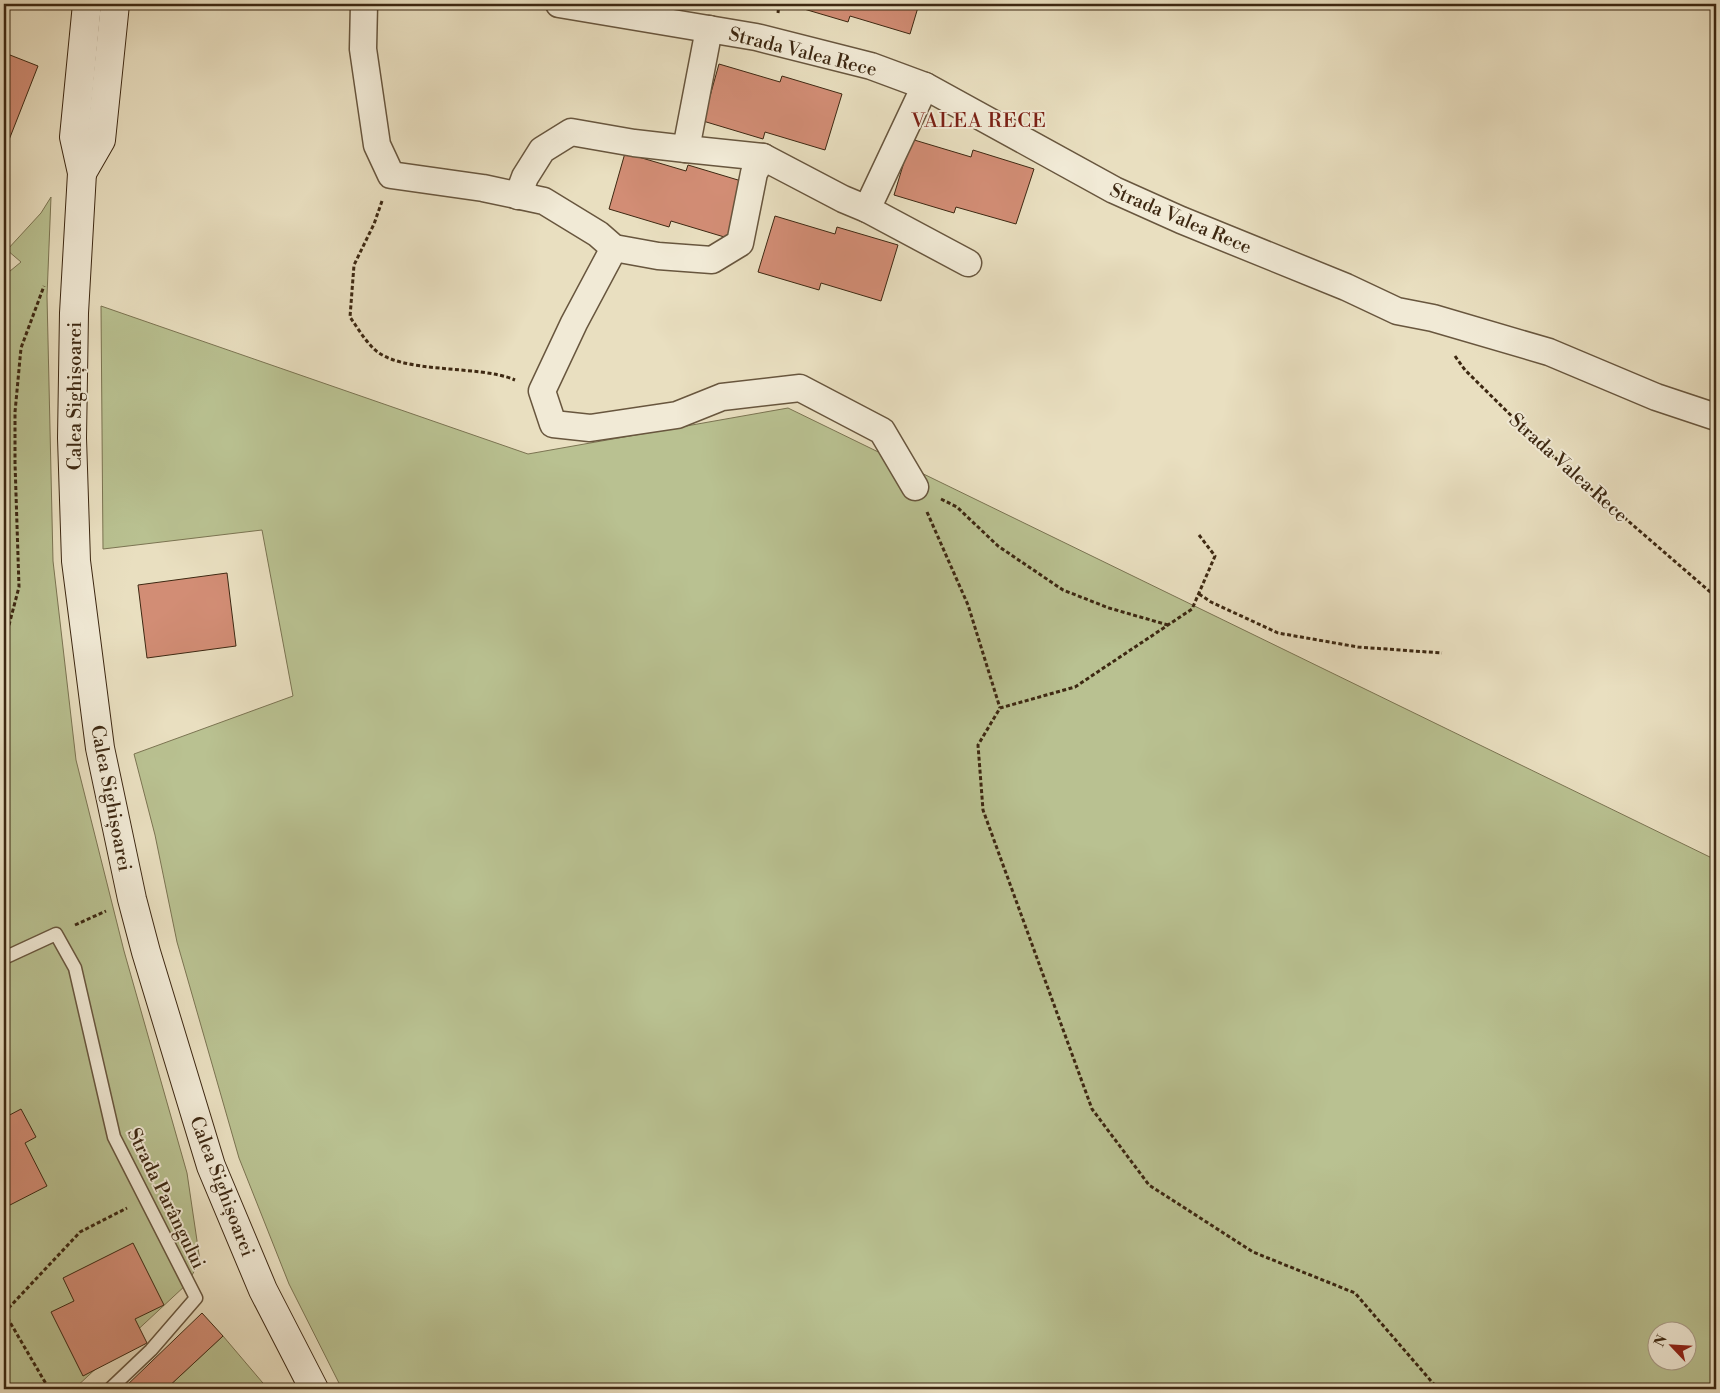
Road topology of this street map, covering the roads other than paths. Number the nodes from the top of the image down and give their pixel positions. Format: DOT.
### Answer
graph roads {
  1 [pos="87,4"];
  2 [pos="115,4"];
  3 [pos="364,4"];
  4 [pos="559,4"];
  5 [pos="709,29"];
  6 [pos="925,86"];
  7 [pos="686,149"];
  8 [pos="763,157"];
  9 [pos="82,173"];
  10 [pos="518,196"];
  11 [pos="868,209"];
  12 [pos="614,248"];
  13 [pos="968,263"];
  14 [pos="1716,417"];
  15 [pos="915,487"];
  16 [pos="4,958"];
  17 [pos="110,1389"];
  18 [pos="314,1389"];
  1 -- 9 [label="main road, Calea Sighișoarei"];
  2 -- 9 [label="main road, Calea Sighișoarei"];
  3 -- 10 [label="street"];
  4 -- 5 [label="street, Strada Valea Rece"];
  5 -- 6 [label="street, Strada Valea Rece"];
  5 -- 7 [label="street, Strada Valea Rece"];
  6 -- 11 [label="street"];
  6 -- 14 [label="street, Strada Valea Rece"];
  7 -- 8 [label="street"];
  7 -- 10 [label="street"];
  8 -- 11 [label="street"];
  8 -- 12 [label="street"];
  9 -- 18 [label="main road, Calea Sighișoarei"];
  10 -- 12 [label="street"];
  11 -- 13 [label="street"];
  12 -- 15 [label="street"];
  16 -- 17 [label="lane, Strada Parângului"];
}
